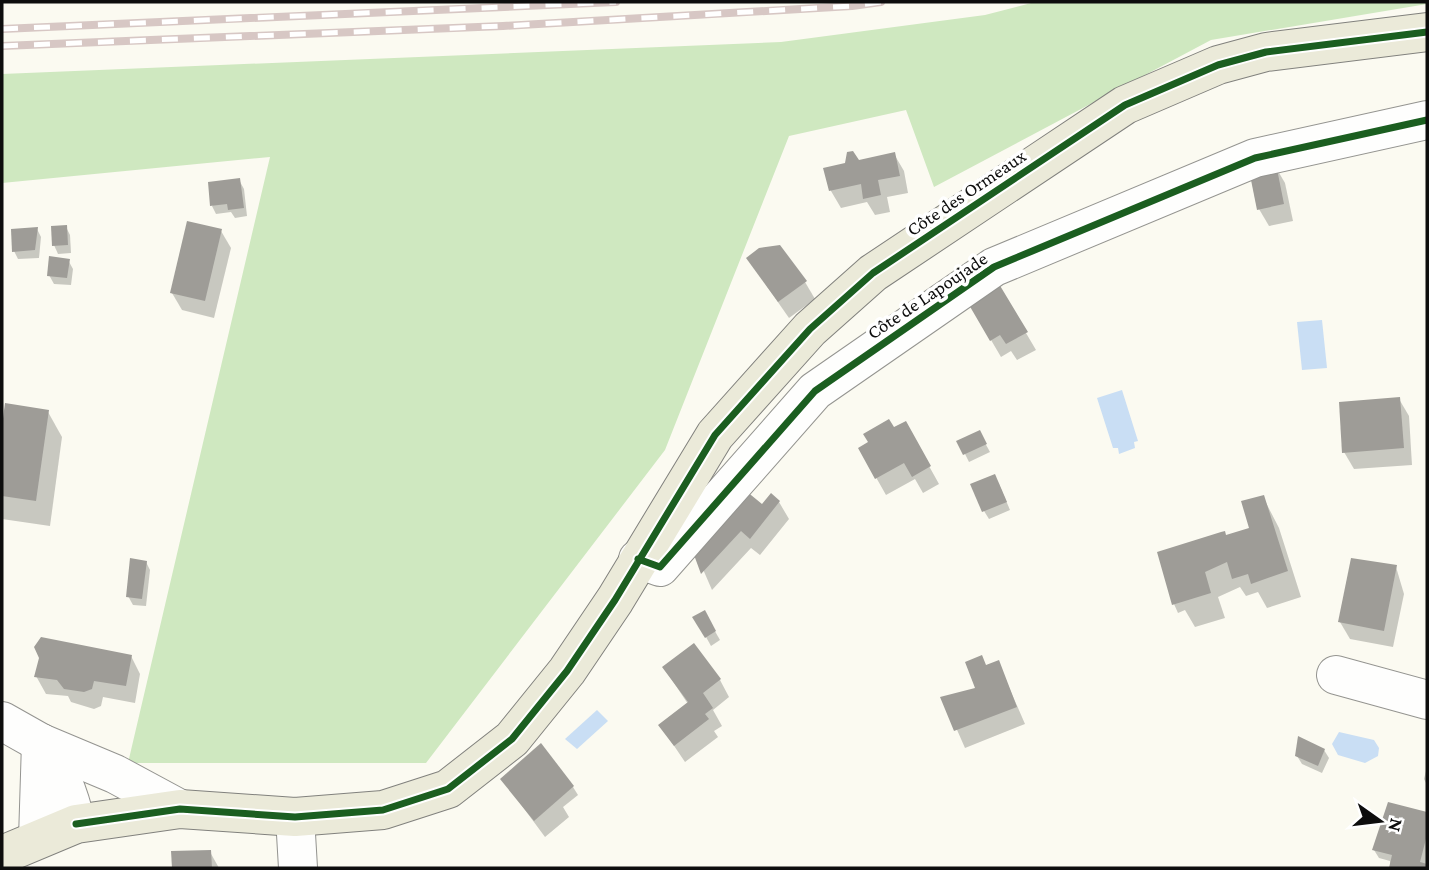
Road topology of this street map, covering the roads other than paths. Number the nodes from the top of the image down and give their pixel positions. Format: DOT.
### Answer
graph roads {
  1 [pos="1427,32"];
  2 [pos="1427,120"];
  3 [pos="638,559"];
  4 [pos="1336,675"];
  5 [pos="1427,700"];
  6 [pos="2,721"];
  7 [pos="41,743"];
  8 [pos="180,808"];
  9 [pos="295,817"];
  10 [pos="76,824"];
  11 [pos="38,839"];
  12 [pos="2,855"];
  13 [pos="298,868"];
  1 -- 3 [label="main road, Côte des Ormeaux"];
  2 -- 3 [label="street, Côte de Lapoujade"];
  3 -- 9 [label="main road, Côte des Ormeaux"];
  4 -- 5 [label="street"];
  6 -- 7 [label="street"];
  7 -- 8 [label="street"];
  7 -- 10 [label="street"];
  7 -- 11 [label="street"];
  8 -- 9 [label="main road, Côte des Ormeaux"];
  8 -- 10 [label="main road, Côte des Ormeaux"];
  9 -- 13 [label="street"];
  10 -- 11 [label="main road, Côte des Ormeaux"];
  11 -- 12 [label="main road, Côte des Ormeaux"];
}
